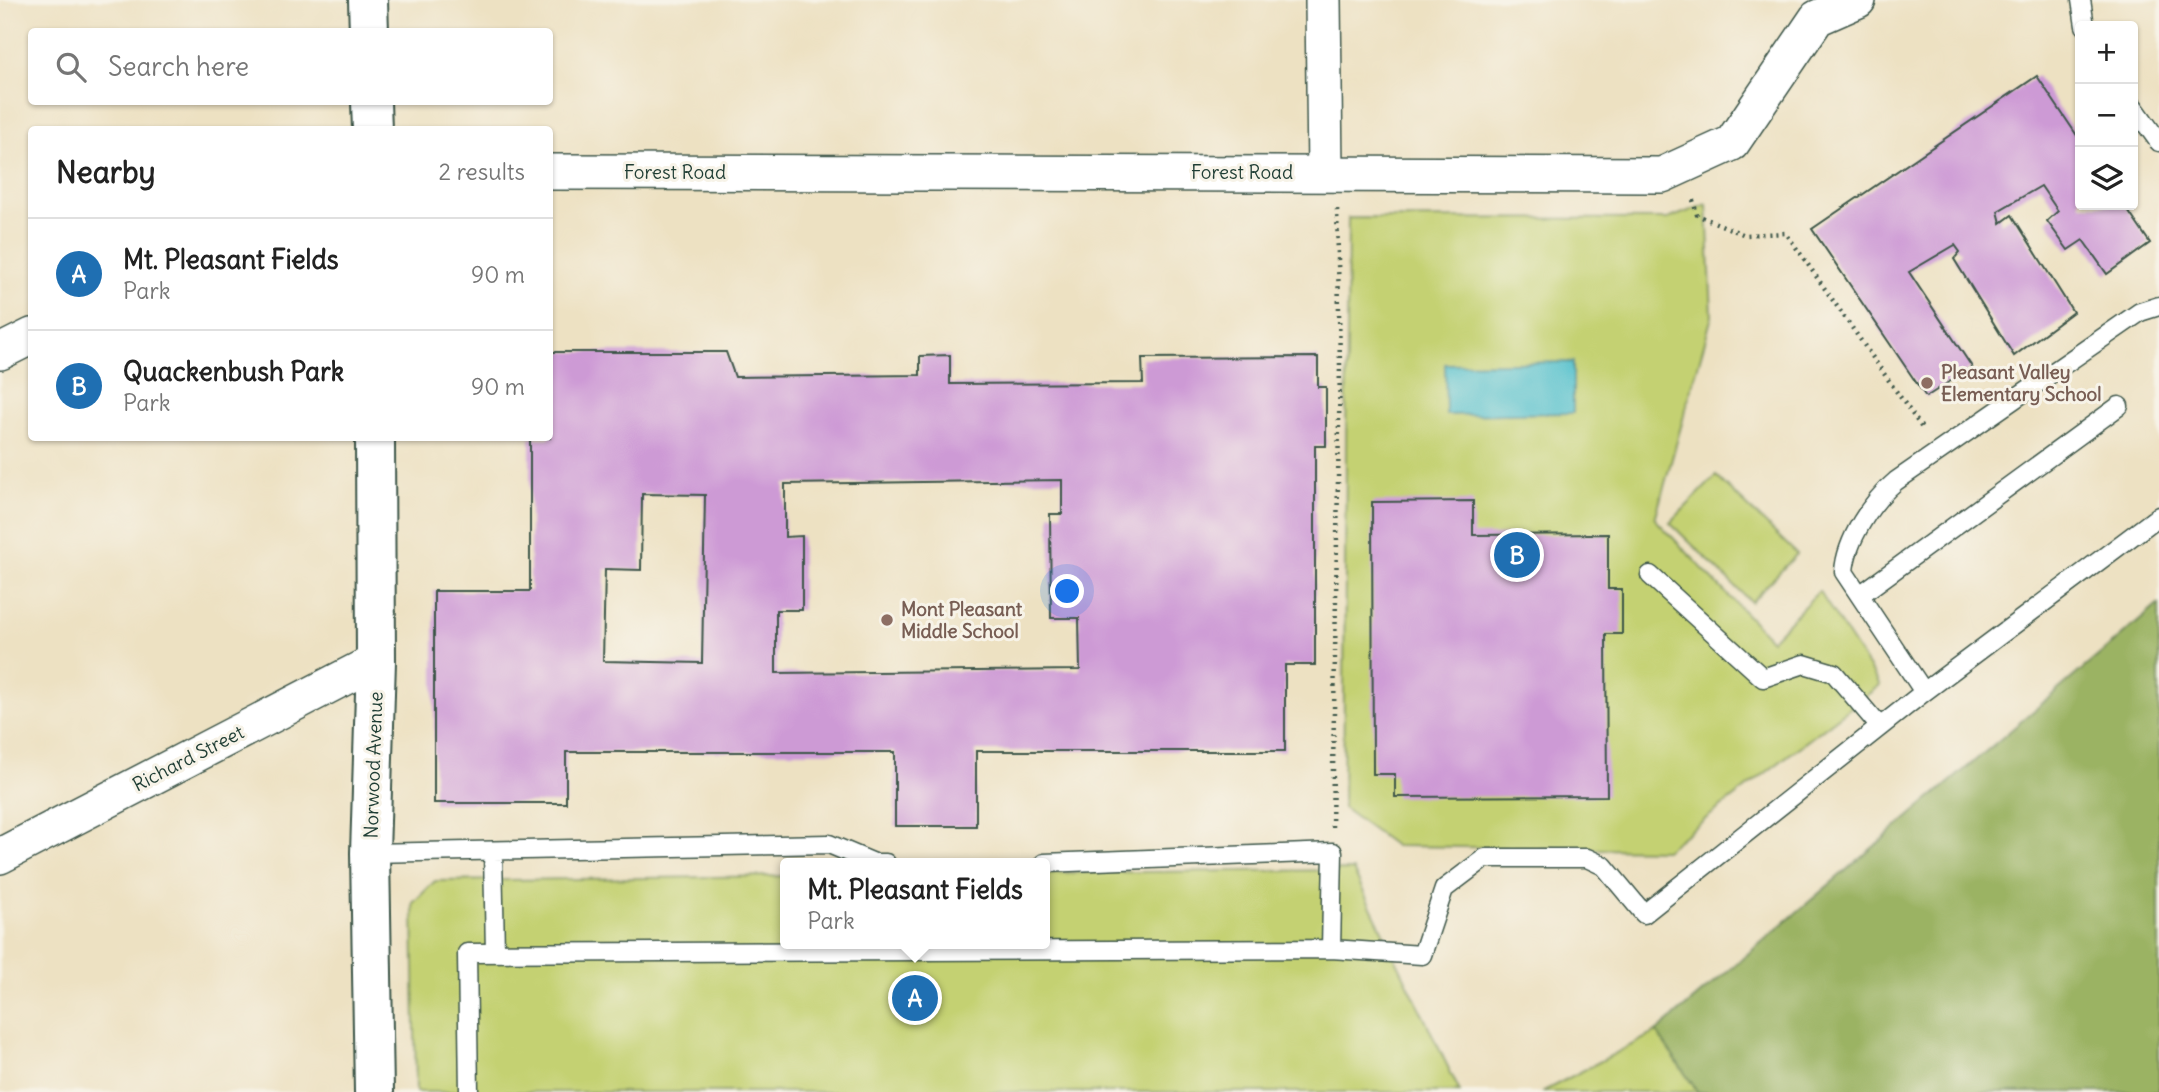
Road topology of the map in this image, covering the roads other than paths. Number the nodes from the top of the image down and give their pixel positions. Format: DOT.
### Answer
graph roads {
  1 [pos="368,0"];
  2 [pos="1323,0"];
  3 [pos="1858,0"];
  4 [pos="2081,0"];
  5 [pos="1811,9"];
  6 [pos="2084,21"];
  7 [pos="369,28"];
  8 [pos="371,105"];
  9 [pos="2138,113"];
  10 [pos="372,126"];
  11 [pos="2159,142"];
  12 [pos="553,172"];
  13 [pos="1325,173"];
  14 [pos="2159,306"];
  15 [pos="28,338"];
  16 [pos="0,352"];
  17 [pos="2119,406"];
  18 [pos="374,441"];
  19 [pos="2159,516"];
  20 [pos="1650,575"];
  21 [pos="1860,595"];
  22 [pos="376,661"];
  23 [pos="1924,692"];
  24 [pos="1880,727"];
  25 [pos="494,851"];
  26 [pos="370,852"];
  27 [pos="0,856"];
  28 [pos="862,858"];
  29 [pos="1050,863"];
  30 [pos="1050,948"];
  31 [pos="798,949"];
  32 [pos="1331,949"];
  33 [pos="495,953"];
  34 [pos="374,1092"];
  35 [pos="469,1092"];
  1 -- 7 [label="street"];
  2 -- 13 [label="street"];
  3 -- 5 [label="street, Forest Road"];
  4 -- 6 [label="lane"];
  5 -- 13 [label="street, Forest Road"];
  8 -- 10 [label="street"];
  9 -- 11 [label="lane"];
  12 -- 13 [label="street, Forest Road"];
  14 -- 21 [label="lane"];
  15 -- 16 [label="street"];
  17 -- 21 [label="lane"];
  18 -- 22 [label="street, Norwood Avenue"];
  19 -- 23 [label="lane"];
  20 -- 24 [label="lane"];
  21 -- 23 [label="lane"];
  22 -- 26 [label="street, Norwood Avenue"];
  22 -- 27 [label="street, Richard Street"];
  23 -- 24 [label="lane"];
  24 -- 32 [label="lane"];
  25 -- 26 [label="lane"];
  25 -- 28 [label="lane"];
  25 -- 33 [label="lane"];
  26 -- 34 [label="street, Norwood Avenue"];
  29 -- 32 [label="lane"];
  30 -- 32 [label="lane"];
  31 -- 33 [label="lane"];
  33 -- 35 [label="lane"];
}
